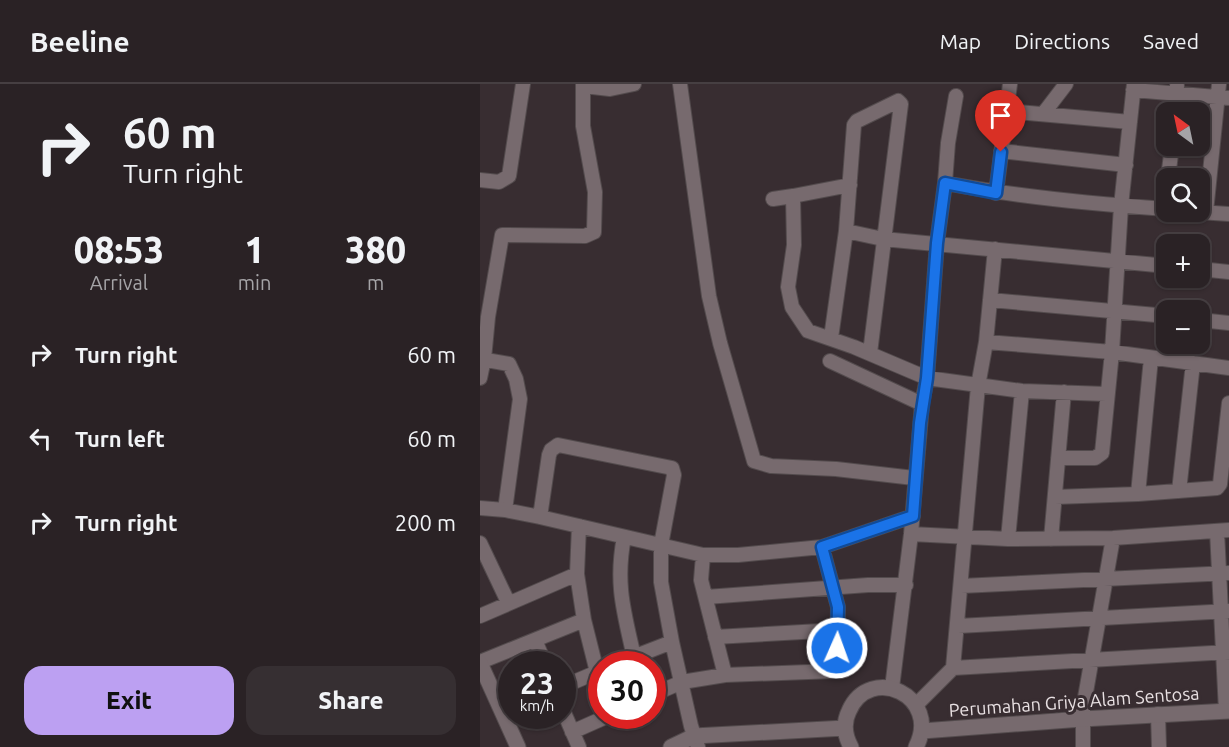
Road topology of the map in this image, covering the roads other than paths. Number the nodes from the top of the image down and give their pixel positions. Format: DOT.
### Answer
graph roads {
  1 [pos="523,84"];
  2 [pos="634,84"];
  3 [pos="680,84"];
  4 [pos="1010,84"];
  5 [pos="1066,84"];
  6 [pos="584,85"];
  7 [pos="1133,87"];
  8 [pos="1177,89"];
  9 [pos="1222,93"];
  10 [pos="956,96"];
  11 [pos="1006,111"];
  12 [pos="1043,114"];
  13 [pos="1130,122"];
  14 [pos="1001,152"];
  15 [pos="1126,165"];
  16 [pos="1210,168"];
  17 [pos="480,180"];
  18 [pos="945,183"];
  19 [pos="850,185"];
  20 [pos="996,193"];
  21 [pos="793,196"];
  22 [pos="772,199"];
  23 [pos="1121,206"];
  24 [pos="1156,208"];
  25 [pos="1210,213"];
  26 [pos="1229,214"];
  27 [pos="846,231"];
  28 [pos="883,239"];
  29 [pos="937,243"];
  30 [pos="995,249"];
  31 [pos="1118,261"];
  32 [pos="1156,265"];
  33 [pos="1210,270"];
  34 [pos="1229,272"];
  35 [pos="990,300"];
  36 [pos="1114,311"];
  37 [pos="1156,315"];
  38 [pos="484,316"];
  39 [pos="1210,321"];
  40 [pos="1229,323"];
  41 [pos="831,338"];
  42 [pos="986,342"];
  43 [pos="1112,352"];
  44 [pos="870,353"];
  45 [pos="1151,358"];
  46 [pos="482,359"];
  47 [pos="830,361"];
  48 [pos="1193,363"];
  49 [pos="1229,368"];
  50 [pos="480,378"];
  51 [pos="927,378"];
  52 [pos="978,386"];
  53 [pos="1022,391"];
  54 [pos="1064,392"];
  55 [pos="1106,394"];
  56 [pos="1229,403"];
  57 [pos="922,404"];
  58 [pos="1058,458"];
  59 [pos="915,478"];
  60 [pos="1179,490"];
  61 [pos="1138,494"];
  62 [pos="1055,497"];
  63 [pos="480,508"];
  64 [pos="505,510"];
  65 [pos="913,516"];
  66 [pos="540,517"];
  67 [pos="579,526"];
  68 [pos="1223,530"];
  69 [pos="911,534"];
  70 [pos="624,537"];
  71 [pos="965,537"];
  72 [pos="1113,538"];
  73 [pos="1008,539"];
  74 [pos="1050,539"];
  75 [pos="480,543"];
  76 [pos="662,545"];
  77 [pos="822,547"];
  78 [pos="703,555"];
  79 [pos="1224,573"];
  80 [pos="577,574"];
  81 [pos="1107,579"];
  82 [pos="906,585"];
  83 [pos="962,586"];
  84 [pos="833,588"];
  85 [pos="706,597"];
  86 [pos="508,602"];
  87 [pos="1225,612"];
  88 [pos="480,616"];
  89 [pos="1099,619"];
  90 [pos="584,620"];
  91 [pos="958,626"];
  92 [pos="838,630"];
  93 [pos="715,637"];
  94 [pos="535,640"];
  95 [pos="672,642"];
  96 [pos="540,651"];
  97 [pos="593,651"];
  98 [pos="633,651"];
  99 [pos="649,651"];
  100 [pos="1226,652"];
  101 [pos="1092,662"];
  102 [pos="480,663"];
  103 [pos="953,668"];
  104 [pos="725,675"];
  105 [pos="682,682"];
  106 [pos="892,688"];
  107 [pos="666,689"];
  108 [pos="916,705"];
  109 [pos="1228,711"];
  110 [pos="1158,714"];
  111 [pos="1082,718"];
  112 [pos="588,725"];
  113 [pos="845,728"];
  114 [pos="571,729"];
  115 [pos="922,731"];
  116 [pos="572,732"];
  117 [pos="696,742"];
  118 [pos="518,747"];
  119 [pos="579,747"];
  120 [pos="671,747"];
  121 [pos="851,747"];
  122 [pos="916,747"];
  123 [pos="1083,747"];
  124 [pos="1159,747"];
  1 -- 17 [label="street"];
  2 -- 6 [label="street"];
  3 -- 59 [label="street"];
  4 -- 11 [label="street"];
  5 -- 12 [label="street"];
  6 -- 38 [label="street"];
  7 -- 8 [label="street"];
  7 -- 13 [label="street"];
  8 -- 9 [label="street"];
  9 -- 16 [label="street"];
  10 -- 18 [label="street"];
  11 -- 12 [label="street"];
  11 -- 14 [label="street"];
  12 -- 13 [label="street"];
  13 -- 15 [label="street"];
  14 -- 15 [label="street"];
  14 -- 20 [label="street"];
  15 -- 23 [label="street"];
  18 -- 20 [label="street"];
  18 -- 29 [label="street"];
  19 -- 21 [label="street"];
  19 -- 27 [label="street"];
  19 -- 28 [label="street"];
  20 -- 23 [label="street"];
  21 -- 22 [label="street"];
  21 -- 41 [label="street"];
  23 -- 24 [label="street"];
  23 -- 31 [label="street"];
  25 -- 26 [label="street"];
  27 -- 28 [label="street"];
  27 -- 41 [label="street"];
  28 -- 29 [label="street"];
  28 -- 44 [label="street"];
  29 -- 30 [label="street"];
  29 -- 51 [label="street"];
  30 -- 31 [label="street"];
  30 -- 35 [label="street"];
  31 -- 32 [label="street"];
  31 -- 36 [label="street"];
  33 -- 34 [label="street"];
  35 -- 36 [label="street"];
  35 -- 42 [label="street"];
  36 -- 37 [label="street"];
  36 -- 43 [label="street"];
  38 -- 46 [label="street"];
  39 -- 40 [label="street"];
  41 -- 44 [label="street"];
  42 -- 43 [label="street"];
  42 -- 52 [label="street"];
  43 -- 45 [label="street"];
  43 -- 55 [label="street"];
  44 -- 51 [label="street"];
  45 -- 48 [label="street"];
  45 -- 61 [label="street"];
  46 -- 50 [label="street"];
  46 -- 64 [label="street"];
  47 -- 57 [label="street"];
  48 -- 49 [label="street"];
  48 -- 60 [label="street"];
  51 -- 52 [label="street"];
  51 -- 57 [label="street"];
  52 -- 53 [label="street"];
  52 -- 71 [label="street"];
  53 -- 54 [label="street"];
  53 -- 73 [label="street"];
  54 -- 55 [label="street"];
  54 -- 58 [label="street"];
  55 -- 58 [label="street"];
  56 -- 60 [label="street"];
  57 -- 59 [label="street"];
  58 -- 62 [label="street"];
  59 -- 65 [label="street"];
  60 -- 61 [label="street"];
  61 -- 62 [label="street"];
  62 -- 74 [label="street"];
  63 -- 64 [label="street"];
  64 -- 66 [label="street"];
  65 -- 69 [label="street"];
  65 -- 77 [label="street"];
  66 -- 67 [label="street"];
  66 -- 76 [label="street"];
  67 -- 70 [label="street"];
  67 -- 80 [label="street"];
  68 -- 72 [label="street"];
  68 -- 79 [label="street"];
  69 -- 71 [label="street"];
  69 -- 82 [label="street"];
  70 -- 76 [label="street"];
  70 -- 98 [label="street"];
  71 -- 73 [label="street"];
  71 -- 83 [label="street"];
  72 -- 74 [label="street"];
  72 -- 81 [label="street"];
  73 -- 74 [label="street"];
  75 -- 86 [label="street"];
  76 -- 78 [label="street"];
  76 -- 95 [label="street"];
  77 -- 78 [label="street"];
  77 -- 84 [label="street"];
  78 -- 85 [label="street"];
  79 -- 81 [label="street"];
  79 -- 87 [label="street"];
  80 -- 86 [label="street"];
  80 -- 90 [label="street"];
  81 -- 83 [label="street"];
  81 -- 89 [label="street"];
  82 -- 84 [label="street"];
  82 -- 106 [label="street"];
  83 -- 91 [label="street"];
  84 -- 85 [label="street"];
  84 -- 92 [label="street"];
  85 -- 93 [label="street"];
  86 -- 88 [label="street"];
  87 -- 89 [label="street"];
  87 -- 100 [label="street"];
  89 -- 91 [label="street"];
  89 -- 101 [label="street"];
  90 -- 94 [label="street"];
  90 -- 97 [label="street"];
  91 -- 103 [label="street"];
  92 -- 93 [label="street"];
  92 -- 104 [label="street"];
  93 -- 104 [label="street"];
  94 -- 96 [label="street"];
  94 -- 102 [label="street"];
  95 -- 99 [label="street"];
  95 -- 105 [label="street"];
  100 -- 101 [label="street"];
  100 -- 109 [label="street"];
  101 -- 103 [label="street"];
  101 -- 111 [label="street"];
  102 -- 118 [label="street"];
  103 -- 108 [label="street"];
  104 -- 105 [label="street"];
  105 -- 107 [label="street"];
  105 -- 117 [label="street"];
  106 -- 108 [label="street"];
  106 -- 113 [label="street"];
  108 -- 115 [label="street"];
  109 -- 110 [label="street, Perumahan Griya Alam Sentosa"];
  110 -- 111 [label="street, Perumahan Griya Alam Sentosa"];
  110 -- 124 [label="street"];
  111 -- 115 [label="street, Perumahan Griya Alam Sentosa"];
  111 -- 123 [label="street"];
  112 -- 116 [label="street"];
  113 -- 117 [label="street"];
  113 -- 121 [label="street"];
  114 -- 116 [label="street"];
  115 -- 122 [label="street"];
  116 -- 119 [label="street"];
  117 -- 120 [label="street"];
}
